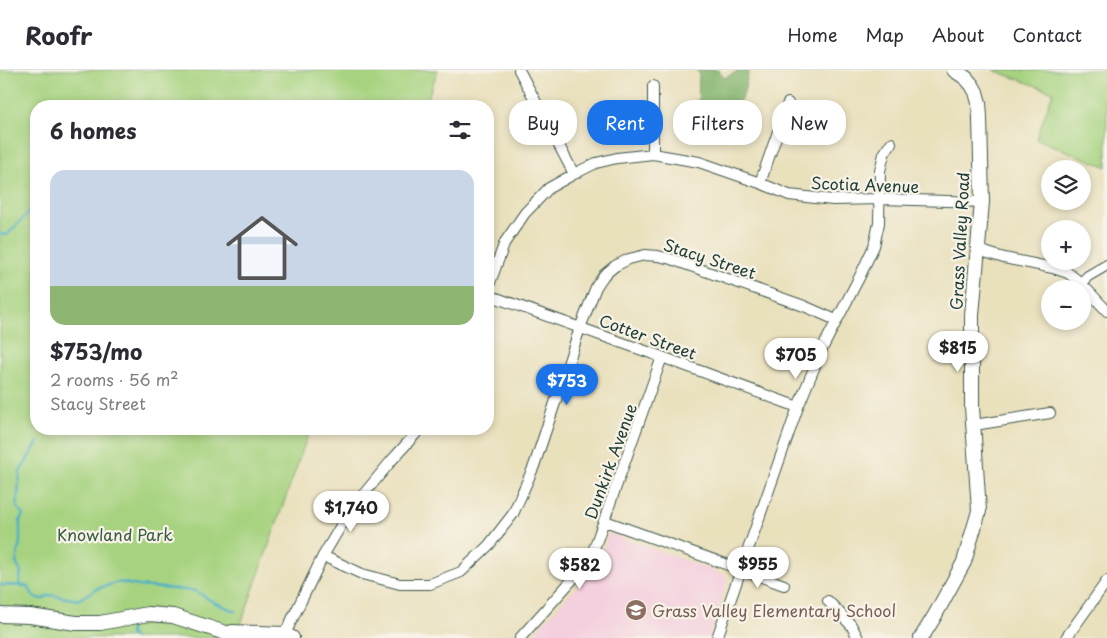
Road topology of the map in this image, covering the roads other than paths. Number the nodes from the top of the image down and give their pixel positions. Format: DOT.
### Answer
graph roads {
  1 [pos="519,70"];
  2 [pos="954,70"];
  3 [pos="653,86"];
  4 [pos="891,143"];
  5 [pos="773,145"];
  6 [pos="653,154"];
  7 [pos="574,174"];
  8 [pos="760,182"];
  9 [pos="880,199"];
  10 [pos="982,202"];
  11 [pos="978,250"];
  12 [pos="1107,265"];
  13 [pos="494,272"];
  14 [pos="1077,280"];
  15 [pos="1084,280"];
  16 [pos="1091,294"];
  17 [pos="494,297"];
  18 [pos="1107,311"];
  19 [pos="836,320"];
  20 [pos="580,328"];
  21 [pos="662,357"];
  22 [pos="798,407"];
  23 [pos="1050,413"];
  24 [pos="974,425"];
  25 [pos="415,435"];
  26 [pos="605,521"];
  27 [pos="323,556"];
  28 [pos="741,570"];
  29 [pos="1107,581"];
  30 [pos="784,585"];
  31 [pos="828,600"];
  32 [pos="0,615"];
  33 [pos="226,632"];
  34 [pos="286,637"];
  35 [pos="241,638"];
  36 [pos="520,638"];
  37 [pos="717,638"];
  38 [pos="858,638"];
  39 [pos="921,638"];
  40 [pos="1066,638"];
  1 -- 7 [label="street"];
  2 -- 10 [label="main road, Grass Valley Road"];
  3 -- 6 [label="street"];
  4 -- 9 [label="street"];
  5 -- 8 [label="street"];
  6 -- 7 [label="street, Scotia Avenue"];
  6 -- 8 [label="street, Scotia Avenue"];
  7 -- 13 [label="street, Scotia Avenue"];
  8 -- 9 [label="street, Scotia Avenue"];
  9 -- 10 [label="street, Scotia Avenue"];
  9 -- 19 [label="street"];
  10 -- 11 [label="main road, Grass Valley Road"];
  11 -- 14 [label="street"];
  11 -- 24 [label="main road, Grass Valley Road"];
  12 -- 15 [label="street"];
  16 -- 18 [label="street"];
  17 -- 20 [label="street, Cotter Street"];
  19 -- 20 [label="street, Stacy Street"];
  19 -- 22 [label="street"];
  20 -- 21 [label="street, Cotter Street"];
  20 -- 27 [label="street, Stacy Street"];
  21 -- 22 [label="street, Cotter Street"];
  21 -- 26 [label="street, Dunkirk Avenue"];
  22 -- 28 [label="street"];
  23 -- 24 [label="street"];
  24 -- 39 [label="main road, Grass Valley Road"];
  25 -- 27 [label="street"];
  26 -- 28 [label="street"];
  26 -- 36 [label="street, Dunkirk Avenue"];
  27 -- 34 [label="street"];
  28 -- 30 [label="street"];
  28 -- 37 [label="street"];
  29 -- 40 [label="street"];
  31 -- 38 [label="street"];
  32 -- 33 [label="main road"];
  33 -- 34 [label="main road"];
  33 -- 35 [label="main road"];
}
